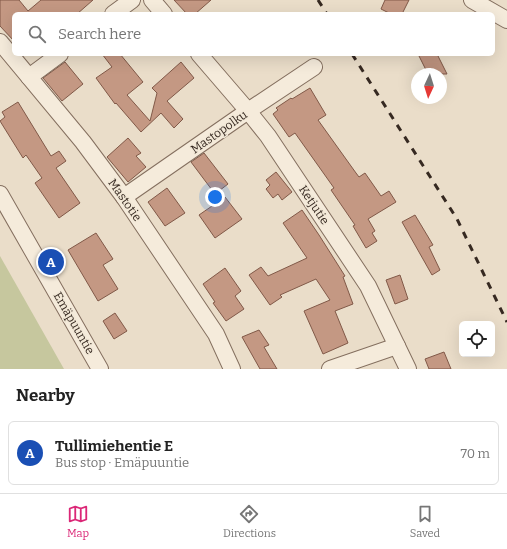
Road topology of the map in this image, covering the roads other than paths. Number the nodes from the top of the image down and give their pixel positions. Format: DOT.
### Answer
graph roads {
  1 [pos="132,0"];
  2 [pos="152,0"];
  3 [pos="472,0"];
  4 [pos="116,12"];
  5 [pos="162,12"];
  6 [pos="493,12"];
  7 [pos="495,13"];
  8 [pos="507,20"];
  9 [pos="0,42"];
  10 [pos="57,56"];
  11 [pos="201,56"];
  12 [pos="314,67"];
  13 [pos="29,77"];
  14 [pos="248,111"];
  15 [pos="0,194"];
  16 [pos="124,197"];
  17 [pos="397,346"];
  18 [pos="100,369"];
  19 [pos="232,369"];
  20 [pos="330,369"];
  21 [pos="408,369"];
  1 -- 4 [label="street"];
  2 -- 5 [label="street"];
  3 -- 6 [label="street"];
  7 -- 8 [label="street"];
  9 -- 13 [label="street, Mastotie"];
  10 -- 13 [label="street"];
  11 -- 14 [label="street, Ketjutie"];
  12 -- 14 [label="street, Mastopolku"];
  13 -- 16 [label="street, Mastotie"];
  14 -- 16 [label="street, Mastopolku"];
  14 -- 17 [label="street, Ketjutie"];
  15 -- 18 [label="street, Emäpuuntie"];
  16 -- 19 [label="street, Mastotie"];
  17 -- 20 [label="street"];
  17 -- 21 [label="street, Ketjutie"];
}
